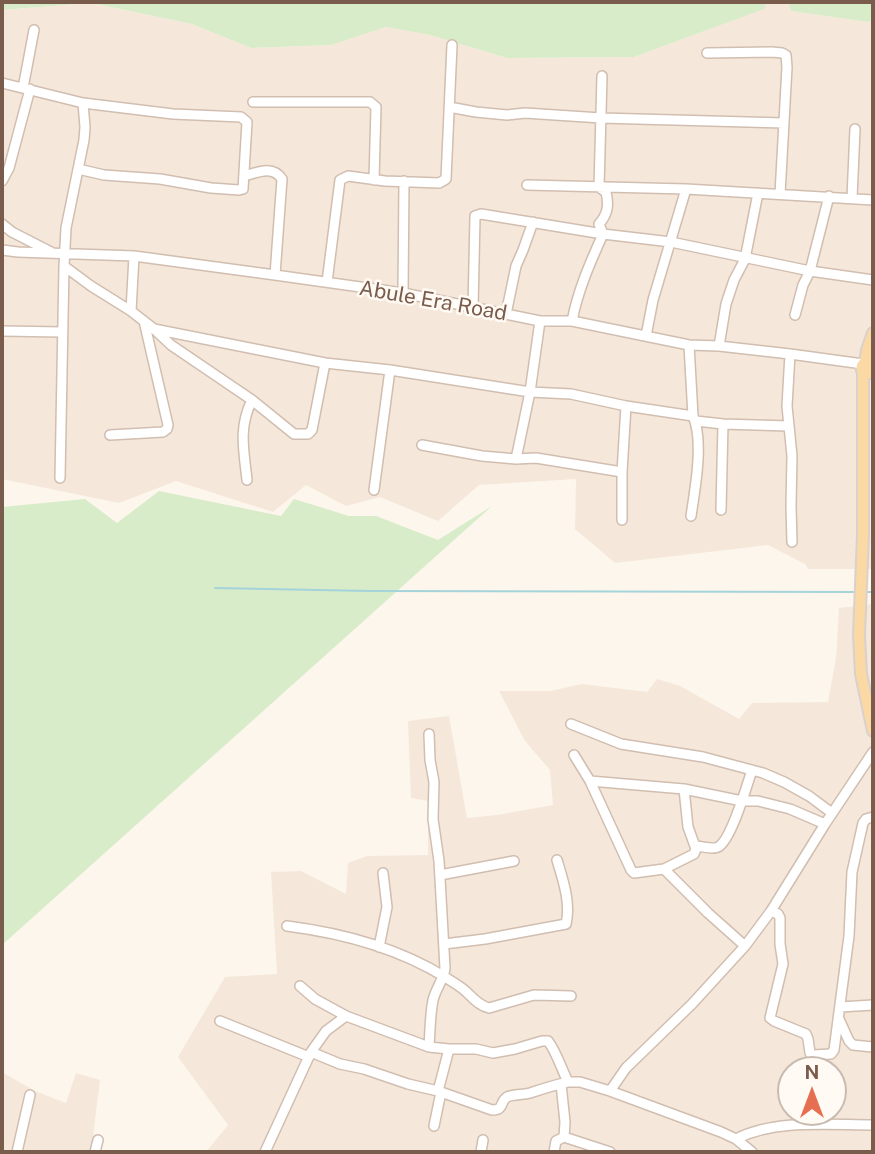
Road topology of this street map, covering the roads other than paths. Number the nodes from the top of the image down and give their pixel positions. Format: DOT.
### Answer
graph roads {
  1 [pos="34,30"];
  2 [pos="452,44"];
  3 [pos="706,53"];
  4 [pos="602,76"];
  5 [pos="2,83"];
  6 [pos="26,88"];
  7 [pos="253,102"];
  8 [pos="83,103"];
  9 [pos="450,107"];
  10 [pos="601,118"];
  11 [pos="784,123"];
  12 [pos="855,129"];
  13 [pos="78,169"];
  14 [pos="244,176"];
  15 [pos="374,180"];
  16 [pos="2,181"];
  17 [pos="404,181"];
  18 [pos="527,185"];
  19 [pos="599,187"];
  20 [pos="686,189"];
  21 [pos="758,193"];
  22 [pos="780,194"];
  23 [pos="829,197"];
  24 [pos="852,198"];
  25 [pos="873,200"];
  26 [pos="533,222"];
  27 [pos="2,224"];
  28 [pos="603,234"];
  29 [pos="671,242"];
  30 [pos="2,250"];
  31 [pos="53,253"];
  32 [pos="65,254"];
  33 [pos="134,256"];
  34 [pos="745,258"];
  35 [pos="64,266"];
  36 [pos="810,271"];
  37 [pos="275,275"];
  38 [pos="873,280"];
  39 [pos="327,282"];
  40 [pos="403,293"];
  41 [pos="473,308"];
  42 [pos="131,311"];
  43 [pos="506,314"];
  44 [pos="795,315"];
  45 [pos="144,321"];
  46 [pos="540,321"];
  47 [pos="572,321"];
  48 [pos="154,329"];
  49 [pos="2,331"];
  50 [pos="62,332"];
  51 [pos="873,333"];
  52 [pos="646,336"];
  53 [pos="689,345"];
  54 [pos="719,346"];
  55 [pos="790,354"];
  56 [pos="325,363"];
  57 [pos="869,366"];
  58 [pos="390,370"];
  59 [pos="530,392"];
  60 [pos="252,400"];
  61 [pos="626,406"];
  62 [pos="695,418"];
  63 [pos="723,424"];
  64 [pos="789,426"];
  65 [pos="110,435"];
  66 [pos="422,445"];
  67 [pos="516,459"];
  68 [pos="622,472"];
  69 [pos="60,478"];
  70 [pos="247,480"];
  71 [pos="374,490"];
  72 [pos="721,510"];
  73 [pos="691,516"];
  74 [pos="622,520"];
  75 [pos="792,542"];
  76 [pos="862,604"];
  77 [pos="873,702"];
  78 [pos="571,724"];
  79 [pos="873,731"];
  80 [pos="429,734"];
  81 [pos="873,752"];
  82 [pos="574,755"];
  83 [pos="752,770"];
  84 [pos="590,781"];
  85 [pos="684,789"];
  86 [pos="742,801"];
  87 [pos="832,813"];
  88 [pos="873,817"];
  89 [pos="825,824"];
  90 [pos="695,846"];
  91 [pos="557,860"];
  92 [pos="514,861"];
  93 [pos="664,869"];
  94 [pos="383,873"];
  95 [pos="440,875"];
  96 [pos="771,911"];
  97 [pos="287,926"];
  98 [pos="444,944"];
  99 [pos="745,946"];
  100 [pos="379,947"];
  101 [pos="444,976"];
  102 [pos="300,986"];
  103 [pos="570,996"];
  104 [pos="873,1004"];
  105 [pos="840,1007"];
  106 [pos="346,1016"];
  107 [pos="839,1018"];
  108 [pos="220,1021"];
  109 [pos="429,1047"];
  110 [pos="873,1047"];
  111 [pos="449,1049"];
  112 [pos="310,1055"];
  113 [pos="564,1083"];
  114 [pos="439,1091"];
  115 [pos="610,1091"];
  116 [pos="30,1095"];
  117 [pos="873,1125"];
  118 [pos="434,1126"];
  119 [pos="564,1137"];
  120 [pos="736,1139"];
  121 [pos="98,1140"];
  122 [pos="483,1140"];
  123 [pos="17,1152"];
  124 [pos="95,1152"];
  125 [pos="265,1152"];
  126 [pos="481,1152"];
  127 [pos="554,1152"];
  128 [pos="610,1152"];
  129 [pos="752,1152"];
  1 -- 6 [label="street"];
  2 -- 9 [label="street"];
  3 -- 11 [label="street"];
  4 -- 10 [label="street"];
  5 -- 6 [label="street"];
  6 -- 8 [label="street"];
  6 -- 16 [label="street"];
  7 -- 15 [label="street"];
  8 -- 13 [label="street"];
  8 -- 14 [label="street"];
  9 -- 10 [label="street"];
  9 -- 17 [label="street"];
  10 -- 11 [label="street"];
  10 -- 19 [label="street"];
  11 -- 22 [label="street"];
  12 -- 24 [label="street"];
  13 -- 14 [label="street"];
  13 -- 32 [label="street"];
  14 -- 37 [label="street"];
  15 -- 17 [label="street"];
  15 -- 39 [label="street"];
  17 -- 40 [label="street"];
  18 -- 19 [label="street"];
  19 -- 20 [label="street"];
  19 -- 28 [label="street"];
  20 -- 21 [label="street"];
  20 -- 29 [label="street"];
  21 -- 22 [label="street"];
  21 -- 34 [label="street"];
  22 -- 23 [label="street"];
  23 -- 24 [label="street"];
  23 -- 36 [label="street"];
  24 -- 25 [label="street"];
  26 -- 28 [label="street"];
  26 -- 41 [label="street"];
  26 -- 43 [label="street"];
  27 -- 31 [label="street"];
  28 -- 29 [label="street"];
  28 -- 47 [label="street"];
  29 -- 34 [label="street"];
  29 -- 52 [label="street"];
  30 -- 31 [label="street, Abule Era Road"];
  31 -- 32 [label="street, Abule Era Road"];
  32 -- 33 [label="street, Abule Era Road"];
  32 -- 35 [label="street"];
  33 -- 37 [label="street, Abule Era Road"];
  33 -- 42 [label="street"];
  34 -- 36 [label="street"];
  34 -- 54 [label="street"];
  35 -- 42 [label="street"];
  35 -- 50 [label="street"];
  36 -- 38 [label="street"];
  36 -- 44 [label="street"];
  37 -- 39 [label="street, Abule Era Road"];
  39 -- 40 [label="street, Abule Era Road"];
  40 -- 41 [label="street, Abule Era Road"];
  41 -- 43 [label="street, Abule Era Road"];
  42 -- 45 [label="street"];
  43 -- 46 [label="street, Abule Era Road"];
  45 -- 48 [label="street"];
  45 -- 65 [label="street"];
  46 -- 47 [label="street, Abule Era Road"];
  46 -- 59 [label="street"];
  47 -- 52 [label="street, Abule Era Road"];
  48 -- 56 [label="street"];
  48 -- 60 [label="street"];
  49 -- 50 [label="street"];
  50 -- 69 [label="street"];
  51 -- 57 [label="main road"];
  52 -- 53 [label="street, Abule Era Road"];
  53 -- 54 [label="street, Abule Era Road"];
  53 -- 62 [label="street"];
  54 -- 55 [label="street, Abule Era Road"];
  55 -- 57 [label="street, Abule Era Road"];
  55 -- 64 [label="street"];
  56 -- 58 [label="street"];
  56 -- 60 [label="street"];
  57 -- 76 [label="main road"];
  58 -- 59 [label="street"];
  58 -- 71 [label="street"];
  59 -- 61 [label="street"];
  59 -- 67 [label="street"];
  60 -- 70 [label="street"];
  61 -- 62 [label="street"];
  61 -- 68 [label="street"];
  62 -- 63 [label="street"];
  62 -- 73 [label="street"];
  63 -- 64 [label="street"];
  63 -- 72 [label="street"];
  64 -- 75 [label="street"];
  66 -- 67 [label="street"];
  67 -- 68 [label="street"];
  68 -- 74 [label="street"];
  76 -- 77 [label="main road"];
  76 -- 79 [label="main road"];
  78 -- 83 [label="street"];
  80 -- 95 [label="street"];
  81 -- 87 [label="street"];
  82 -- 84 [label="street"];
  83 -- 86 [label="street"];
  83 -- 87 [label="street"];
  84 -- 85 [label="street"];
  84 -- 93 [label="street"];
  85 -- 86 [label="street"];
  85 -- 90 [label="street"];
  86 -- 89 [label="street"];
  86 -- 90 [label="street"];
  87 -- 89 [label="street"];
  88 -- 105 [label="street"];
  89 -- 96 [label="street"];
  90 -- 93 [label="street"];
  91 -- 98 [label="street"];
  92 -- 95 [label="street"];
  93 -- 99 [label="street"];
  94 -- 100 [label="street"];
  95 -- 98 [label="street"];
  96 -- 99 [label="street"];
  96 -- 107 [label="street"];
  97 -- 100 [label="street"];
  98 -- 101 [label="street"];
  99 -- 115 [label="street"];
  100 -- 101 [label="street"];
  101 -- 103 [label="street"];
  101 -- 109 [label="street"];
  102 -- 106 [label="street"];
  104 -- 105 [label="street"];
  105 -- 107 [label="street"];
  106 -- 109 [label="street"];
  106 -- 112 [label="street"];
  107 -- 110 [label="street"];
  108 -- 112 [label="street"];
  109 -- 111 [label="street"];
  111 -- 113 [label="street"];
  111 -- 114 [label="street"];
  112 -- 114 [label="street"];
  112 -- 125 [label="street"];
  113 -- 114 [label="street"];
  113 -- 115 [label="street"];
  113 -- 119 [label="street"];
  114 -- 118 [label="street"];
  115 -- 120 [label="street"];
  116 -- 123 [label="street"];
  117 -- 120 [label="street"];
  119 -- 127 [label="street"];
  119 -- 128 [label="street"];
  120 -- 129 [label="street"];
  121 -- 124 [label="street"];
  122 -- 126 [label="street"];
}
